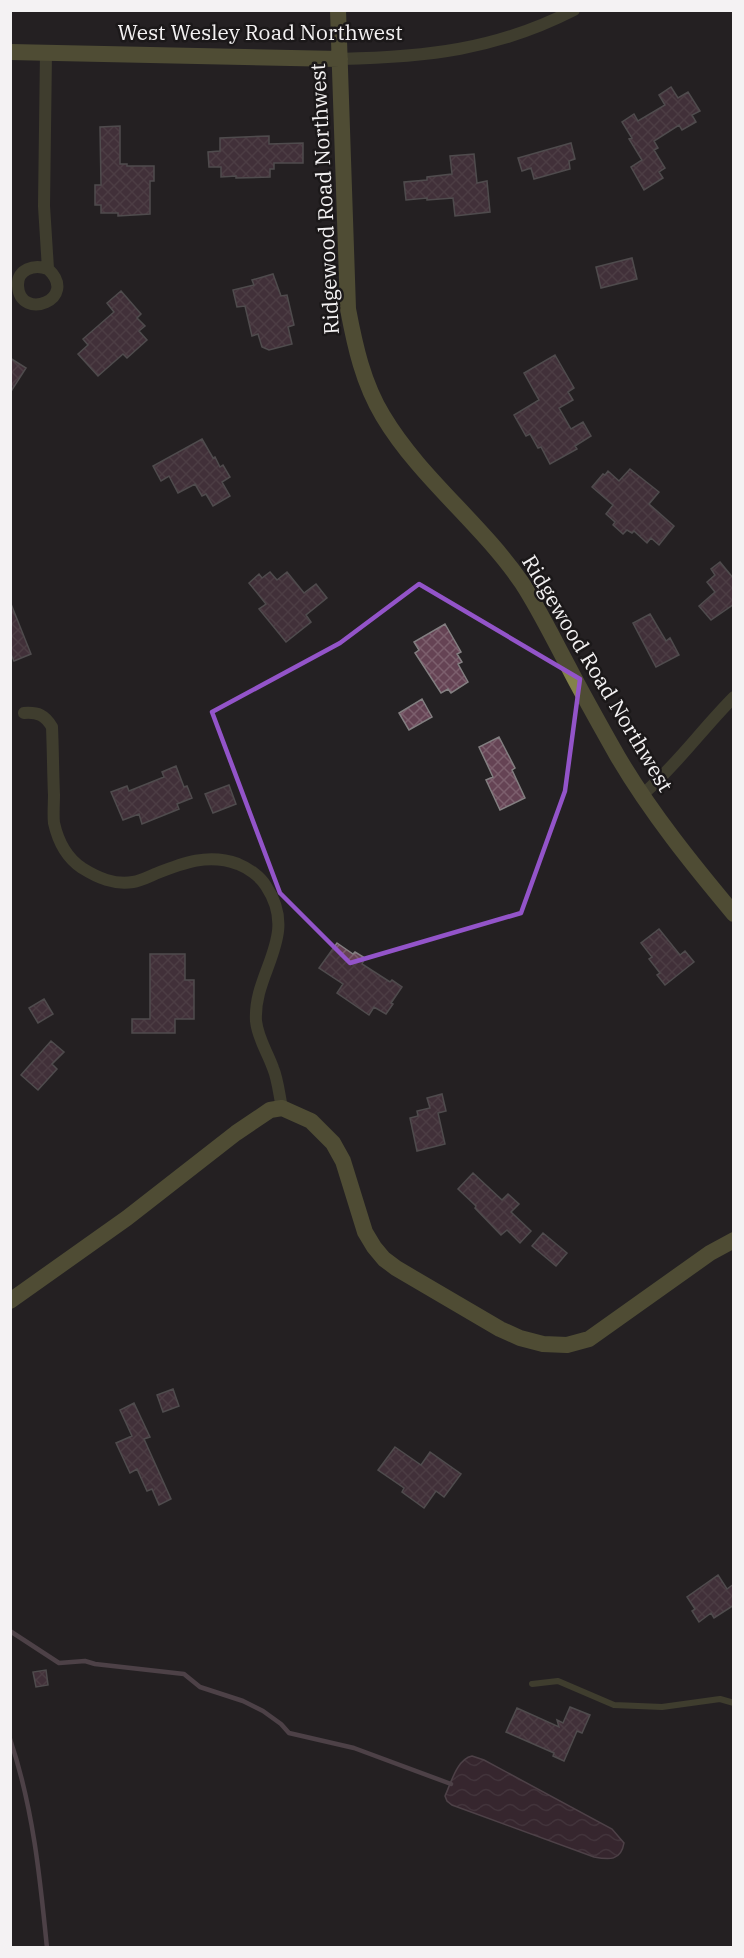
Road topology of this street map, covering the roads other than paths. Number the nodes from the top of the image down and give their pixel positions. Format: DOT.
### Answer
graph roads {
  1 [pos="338,10"];
  2 [pos="574,10"];
  3 [pos="10,52"];
  4 [pos="46,52"];
  5 [pos="340,59"];
  6 [pos="48,269"];
  7 [pos="734,697"];
  8 [pos="24,714"];
  9 [pos="642,795"];
  10 [pos="734,914"];
  11 [pos="282,1107"];
  12 [pos="734,1240"];
  13 [pos="10,1301"];
  14 [pos="532,1684"];
  15 [pos="734,1703"];
  1 -- 5 [label="street, Ridgewood Road Northwest"];
  2 -- 5 [label="street, West Wesley Road Northwest"];
  3 -- 4 [label="street, West Wesley Road Northwest"];
  4 -- 5 [label="street, West Wesley Road Northwest"];
  4 -- 6 [label="street"];
  5 -- 9 [label="street, Ridgewood Road Northwest"];
  7 -- 9 [label="street"];
  8 -- 11 [label="street"];
  9 -- 10 [label="street, Ridgewood Road Northwest"];
  11 -- 12 [label="street"];
  11 -- 13 [label="street"];
  14 -- 15 [label="lane"];
}
